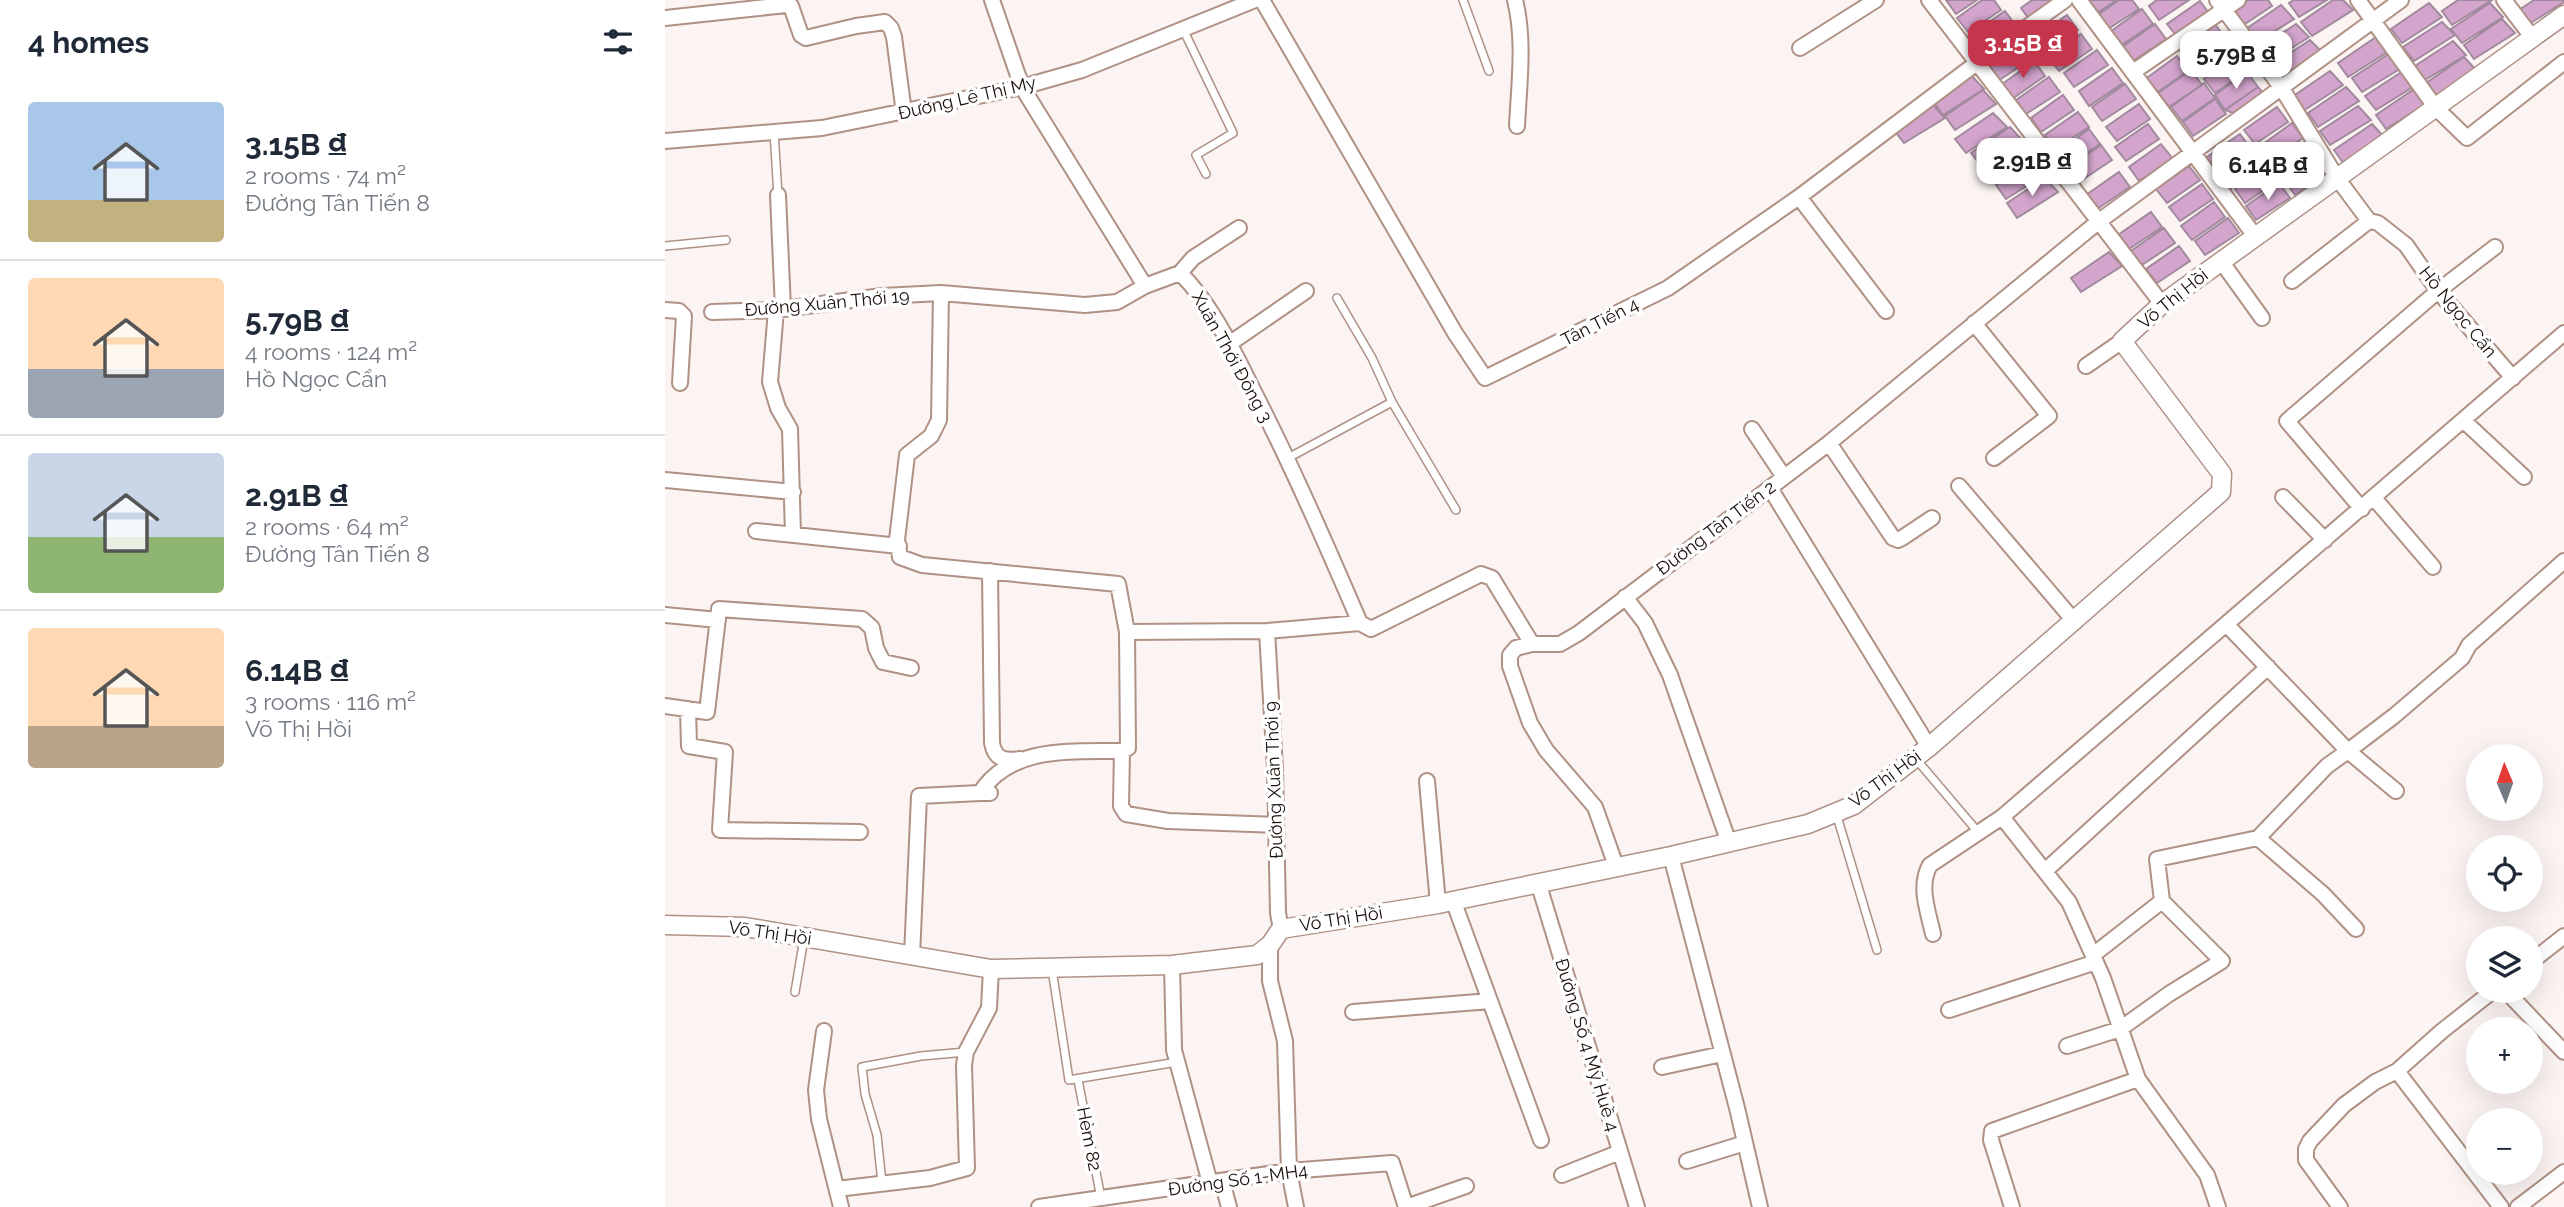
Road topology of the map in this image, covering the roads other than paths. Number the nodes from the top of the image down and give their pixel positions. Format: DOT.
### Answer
graph roads {
  1 [pos="992,0"];
  2 [pos="1255,0"];
  3 [pos="1262,0"];
  4 [pos="1462,0"];
  5 [pos="1515,0"];
  6 [pos="1876,0"];
  7 [pos="1930,0"];
  8 [pos="2065,0"];
  9 [pos="2079,0"];
  10 [pos="2238,0"];
  11 [pos="2358,0"];
  12 [pos="2401,0"];
  13 [pos="2504,0"];
  14 [pos="2220,5"];
  15 [pos="2564,15"];
  16 [pos="665,18"];
  17 [pos="2372,19"];
  18 [pos="1183,29"];
  19 [pos="2532,37"];
  20 [pos="1800,48"];
  21 [pos="1978,62"];
  22 [pos="2564,62"];
  23 [pos="1489,71"];
  24 [pos="2133,72"];
  25 [pos="2281,86"];
  26 [pos="1022,87"];
  27 [pos="2436,108"];
  28 [pos="904,113"];
  29 [pos="1517,125"];
  30 [pos="774,132"];
  31 [pos="665,141"];
  32 [pos="2193,153"];
  33 [pos="1206,174"];
  34 [pos="2337,178"];
  35 [pos="778,195"];
  36 [pos="1799,197"];
  37 [pos="2369,221"];
  38 [pos="2098,222"];
  39 [pos="1239,228"];
  40 [pos="2255,236"];
  41 [pos="726,240"];
  42 [pos="665,246"];
  43 [pos="2495,247"];
  44 [pos="2221,261"];
  45 [pos="1180,273"];
  46 [pos="2293,281"];
  47 [pos="1145,286"];
  48 [pos="1306,291"];
  49 [pos="2438,292"];
  50 [pos="941,293"];
  51 [pos="1337,298"];
  52 [pos="2162,304"];
  53 [pos="665,310"];
  54 [pos="780,310"];
  55 [pos="1885,311"];
  56 [pos="712,312"];
  57 [pos="2262,318"];
  58 [pos="1974,323"];
  59 [pos="2564,333"];
  60 [pos="2122,341"];
  61 [pos="1229,344"];
  62 [pos="2086,366"];
  63 [pos="2513,378"];
  64 [pos="680,383"];
  65 [pos="1392,402"];
  66 [pos="2464,421"];
  67 [pos="1752,429"];
  68 [pos="1829,443"];
  69 [pos="1288,458"];
  70 [pos="1994,458"];
  71 [pos="1784,477"];
  72 [pos="2524,477"];
  73 [pos="665,480"];
  74 [pos="1959,486"];
  75 [pos="1769,488"];
  76 [pos="793,492"];
  77 [pos="2283,497"];
  78 [pos="2374,498"];
  79 [pos="2362,509"];
  80 [pos="1456,510"];
  81 [pos="1932,518"];
  82 [pos="756,531"];
  83 [pos="793,535"];
  84 [pos="2325,540"];
  85 [pos="899,546"];
  86 [pos="2564,561"];
  87 [pos="2433,567"];
  88 [pos="990,571"];
  89 [pos="1625,597"];
  90 [pos="665,615"];
  91 [pos="718,620"];
  92 [pos="2075,622"];
  93 [pos="1360,623"];
  94 [pos="2227,625"];
  95 [pos="1267,631"];
  96 [pos="1127,632"];
  97 [pos="1532,644"];
  98 [pos="2268,667"];
  99 [pos="911,668"];
  100 [pos="665,706"];
  101 [pos="688,709"];
  102 [pos="1122,751"];
  103 [pos="2347,751"];
  104 [pos="1922,752"];
  105 [pos="1020,759"];
  106 [pos="1427,781"];
  107 [pos="2396,790"];
  108 [pos="1836,812"];
  109 [pos="2001,817"];
  110 [pos="1276,825"];
  111 [pos="860,832"];
  112 [pos="1978,832"];
  113 [pos="2257,838"];
  114 [pos="1729,843"];
  115 [pos="1671,856"];
  116 [pos="1616,866"];
  117 [pos="2045,871"];
  118 [pos="1538,882"];
  119 [pos="2162,901"];
  120 [pos="1445,902"];
  121 [pos="665,925"];
  122 [pos="1281,929"];
  123 [pos="2356,929"];
  124 [pos="1933,934"];
  125 [pos="2564,936"];
  126 [pos="805,938"];
  127 [pos="1270,945"];
  128 [pos="1877,950"];
  129 [pos="2543,953"];
  130 [pos="912,957"];
  131 [pos="2094,959"];
  132 [pos="1172,965"];
  133 [pos="991,969"];
  134 [pos="1052,969"];
  135 [pos="795,992"];
  136 [pos="1490,1001"];
  137 [pos="2478,1003"];
  138 [pos="2517,1003"];
  139 [pos="1949,1010"];
  140 [pos="1353,1012"];
  141 [pos="2120,1029"];
  142 [pos="824,1031"];
  143 [pos="2067,1046"];
  144 [pos="966,1052"];
  145 [pos="2564,1052"];
  146 [pos="1722,1054"];
  147 [pos="1177,1062"];
  148 [pos="1662,1066"];
  149 [pos="2396,1071"];
  150 [pos="2139,1079"];
  151 [pos="1078,1080"];
  152 [pos="1541,1140"];
  153 [pos="1745,1143"];
  154 [pos="1620,1152"];
  155 [pos="1687,1161"];
  156 [pos="1289,1171"];
  157 [pos="2564,1172"];
  158 [pos="1562,1175"];
  159 [pos="1216,1182"];
  160 [pos="882,1184"];
  161 [pos="1466,1186"];
  162 [pos="837,1189"];
  163 [pos="1102,1203"];
  164 [pos="1059,1206"];
  165 [pos="841,1207"];
  166 [pos="1039,1207"];
  167 [pos="1229,1207"];
  168 [pos="1297,1207"];
  169 [pos="1406,1207"];
  170 [pos="1637,1207"];
  171 [pos="1760,1207"];
  172 [pos="2012,1207"];
  173 [pos="2218,1207"];
  174 [pos="2340,1207"];
  175 [pos="2501,1207"];
  176 [pos="2518,1207"];
  1 -- 26 [label="street"];
  2 -- 18 [label="street, Đường Lê Thị My"];
  3 -- 36 [label="street, Tân Tiến 4"];
  4 -- 23 [label="lane"];
  5 -- 29 [label="street"];
  6 -- 20 [label="street"];
  7 -- 21 [label="street"];
  8 -- 21 [label="street, Tân Tiến 4"];
  9 -- 24 [label="street"];
  10 -- 14 [label="street"];
  11 -- 17 [label="street"];
  12 -- 17 [label="street, Đường Tân Tiến 2"];
  13 -- 19 [label="street"];
  14 -- 24 [label="street"];
  14 -- 25 [label="street"];
  15 -- 19 [label="street, Võ Thị Hồi"];
  16 -- 28 [label="street"];
  17 -- 25 [label="street, Đường Tân Tiến 2"];
  17 -- 27 [label="street"];
  18 -- 26 [label="street, Đường Lê Thị My"];
  18 -- 33 [label="lane"];
  19 -- 27 [label="street, Võ Thị Hồi"];
  21 -- 36 [label="street, Tân Tiến 4"];
  21 -- 38 [label="street"];
  22 -- 27 [label="street"];
  24 -- 32 [label="street"];
  25 -- 32 [label="street, Đường Tân Tiến 2"];
  25 -- 34 [label="street"];
  26 -- 28 [label="street, Đường Lê Thị My"];
  26 -- 47 [label="street"];
  27 -- 34 [label="street, Võ Thị Hồi"];
  28 -- 30 [label="street, Đường Lê Thị My"];
  30 -- 31 [label="street, Đường Lê Thị My"];
  30 -- 35 [label="lane"];
  32 -- 38 [label="street, Đường Tân Tiến 2"];
  32 -- 40 [label="street"];
  34 -- 37 [label="street"];
  34 -- 40 [label="street, Võ Thị Hồi"];
  35 -- 54 [label="street"];
  36 -- 55 [label="street"];
  37 -- 46 [label="street"];
  37 -- 49 [label="street, Hồ Ngọc Cẩn"];
  38 -- 52 [label="street"];
  38 -- 58 [label="street, Đường Tân Tiến 2"];
  39 -- 45 [label="street"];
  40 -- 44 [label="street, Võ Thị Hồi"];
  41 -- 42 [label="lane"];
  43 -- 49 [label="street"];
  44 -- 52 [label="street, Võ Thị Hồi"];
  44 -- 57 [label="street"];
  45 -- 47 [label="street, Xuân Thới Đông 3"];
  45 -- 61 [label="street, Xuân Thới Đông 3"];
  47 -- 50 [label="street, Xuân Thới Đông 3"];
  48 -- 61 [label="street"];
  49 -- 63 [label="street, Hồ Ngọc Cẩn"];
  49 -- 79 [label="street"];
  50 -- 54 [label="street, Đường Xuân Thới 19"];
  50 -- 85 [label="street"];
  51 -- 65 [label="lane"];
  52 -- 60 [label="street, Võ Thị Hồi"];
  53 -- 64 [label="street"];
  54 -- 56 [label="street, Đường Xuân Thới 19"];
  54 -- 76 [label="street"];
  58 -- 68 [label="street, Đường Tân Tiến 2"];
  58 -- 70 [label="street"];
  59 -- 63 [label="street"];
  60 -- 62 [label="street"];
  60 -- 92 [label="street, Võ Thị Hồi"];
  61 -- 69 [label="street, Xuân Thới Đông 3"];
  63 -- 66 [label="street"];
  65 -- 69 [label="lane"];
  65 -- 80 [label="lane"];
  66 -- 72 [label="street"];
  66 -- 78 [label="street"];
  67 -- 71 [label="street"];
  68 -- 71 [label="street, Đường Tân Tiến 2"];
  68 -- 81 [label="street"];
  69 -- 93 [label="street, Xuân Thới Đông 3"];
  71 -- 75 [label="street, Đường Tân Tiến 2"];
  73 -- 76 [label="street"];
  74 -- 92 [label="street"];
  75 -- 89 [label="street, Đường Tân Tiến 2"];
  75 -- 104 [label="street"];
  76 -- 83 [label="street"];
  77 -- 84 [label="street"];
  78 -- 79 [label="street"];
  78 -- 87 [label="street"];
  79 -- 84 [label="street"];
  82 -- 83 [label="street"];
  83 -- 85 [label="street"];
  84 -- 94 [label="street"];
  85 -- 88 [label="street"];
  86 -- 103 [label="street"];
  88 -- 96 [label="street"];
  88 -- 105 [label="street"];
  89 -- 97 [label="street, Đường Tân Tiến 2"];
  89 -- 114 [label="street"];
  90 -- 91 [label="street"];
  91 -- 99 [label="street"];
  91 -- 101 [label="street"];
  92 -- 104 [label="street, Võ Thị Hồi"];
  93 -- 95 [label="street"];
  93 -- 97 [label="street"];
  94 -- 98 [label="street"];
  94 -- 109 [label="street"];
  95 -- 96 [label="street"];
  95 -- 110 [label="street, Đường Xuân Thới 9"];
  96 -- 102 [label="street"];
  97 -- 116 [label="street"];
  98 -- 103 [label="street"];
  98 -- 117 [label="street"];
  100 -- 101 [label="street"];
  101 -- 111 [label="street"];
  102 -- 105 [label="street"];
  102 -- 110 [label="street"];
  103 -- 107 [label="street"];
  103 -- 113 [label="street"];
  104 -- 108 [label="street, Võ Thị Hồi"];
  104 -- 112 [label="lane"];
  105 -- 130 [label="street"];
  106 -- 120 [label="street"];
  108 -- 114 [label="street, Võ Thị Hồi"];
  108 -- 128 [label="lane"];
  109 -- 112 [label="street"];
  109 -- 117 [label="street"];
  110 -- 122 [label="street, Đường Xuân Thới 9"];
  112 -- 124 [label="street"];
  113 -- 119 [label="street"];
  113 -- 123 [label="street"];
  114 -- 115 [label="street, Võ Thị Hồi"];
  115 -- 116 [label="street, Võ Thị Hồi"];
  115 -- 146 [label="street"];
  116 -- 118 [label="street, Võ Thị Hồi"];
  117 -- 131 [label="street"];
  118 -- 120 [label="street, Võ Thị Hồi"];
  118 -- 154 [label="street, Đường Số 4 Mỹ Huề 4"];
  119 -- 131 [label="street"];
  119 -- 141 [label="street"];
  120 -- 122 [label="street, Võ Thị Hồi"];
  120 -- 136 [label="street"];
  121 -- 126 [label="street, Võ Thị Hồi"];
  122 -- 127 [label="street, Võ Thị Hồi"];
  125 -- 129 [label="street"];
  126 -- 130 [label="street, Võ Thị Hồi"];
  126 -- 135 [label="lane"];
  127 -- 132 [label="street, Võ Thị Hồi"];
  127 -- 156 [label="street"];
  130 -- 133 [label="street, Võ Thị Hồi"];
  131 -- 139 [label="street"];
  131 -- 141 [label="street"];
  132 -- 134 [label="street, Võ Thị Hồi"];
  132 -- 147 [label="street"];
  133 -- 134 [label="street, Võ Thị Hồi"];
  133 -- 144 [label="street"];
  134 -- 151 [label="lane, Hẻm 82"];
  136 -- 140 [label="street"];
  136 -- 152 [label="street"];
  137 -- 149 [label="street"];
  138 -- 145 [label="street"];
  141 -- 143 [label="street"];
  141 -- 150 [label="street"];
  142 -- 162 [label="street"];
  144 -- 160 [label="street"];
  144 -- 160 [label="lane"];
  146 -- 148 [label="street"];
  146 -- 153 [label="street"];
  147 -- 151 [label="lane"];
  147 -- 159 [label="street"];
  149 -- 174 [label="street"];
  149 -- 175 [label="street"];
  150 -- 172 [label="street"];
  150 -- 173 [label="street"];
  151 -- 163 [label="lane, Hẻm 82"];
  153 -- 155 [label="street"];
  153 -- 171 [label="street"];
  154 -- 158 [label="street"];
  154 -- 170 [label="street, Đường Số 4 Mỹ Huề 4"];
  156 -- 159 [label="street, Đường Số 1-MH4"];
  156 -- 168 [label="street"];
  156 -- 169 [label="street, Đường Số 1-MH4"];
  157 -- 176 [label="street"];
  159 -- 163 [label="street, Đường Số 1-MH4"];
  159 -- 167 [label="street"];
  160 -- 162 [label="street"];
  161 -- 169 [label="street"];
  162 -- 165 [label="street"];
  163 -- 164 [label="street, Đường Số 1-MH4"];
  164 -- 166 [label="street, Đường Số 1-MH4"];
}
